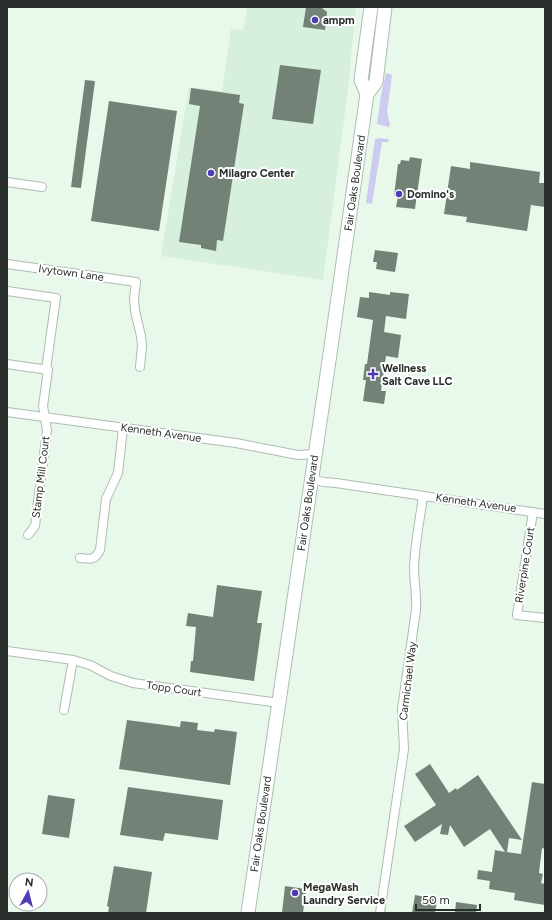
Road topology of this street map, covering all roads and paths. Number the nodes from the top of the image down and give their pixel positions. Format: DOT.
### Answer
graph roads {
  1 [pos="371,7"];
  2 [pos="385,7"];
  3 [pos="367,94"];
  4 [pos="7,182"];
  5 [pos="42,187"];
  6 [pos="7,264"];
  7 [pos="7,291"];
  8 [pos="7,364"];
  9 [pos="140,366"];
  10 [pos="46,369"];
  11 [pos="7,412"];
  12 [pos="45,417"];
  13 [pos="123,428"];
  14 [pos="316,454"];
  15 [pos="312,479"];
  16 [pos="423,496"];
  17 [pos="533,512"];
  18 [pos="545,514"];
  19 [pos="28,535"];
  20 [pos="80,558"];
  21 [pos="545,618"];
  22 [pos="7,651"];
  23 [pos="73,660"];
  24 [pos="279,703"];
  25 [pos="64,710"];
  26 [pos="248,913"];
  27 [pos="380,913"];
  1 -- 3 [label="main road, Fair Oaks Boulevard"];
  2 -- 3 [label="main road, Fair Oaks Boulevard"];
  3 -- 14 [label="main road, Fair Oaks Boulevard"];
  4 -- 5 [label="street"];
  6 -- 9 [label="street, Ivytown Lane"];
  7 -- 10 [label="street, Stamp Mill Court"];
  8 -- 10 [label="street"];
  10 -- 12 [label="street, Stamp Mill Court"];
  11 -- 12 [label="street, Kenneth Avenue"];
  12 -- 13 [label="street, Kenneth Avenue"];
  12 -- 19 [label="street, Stamp Mill Court"];
  13 -- 14 [label="street, Kenneth Avenue"];
  13 -- 20 [label="street"];
  14 -- 15 [label="main road, Fair Oaks Boulevard"];
  15 -- 16 [label="street, Kenneth Avenue"];
  15 -- 24 [label="main road, Fair Oaks Boulevard"];
  16 -- 17 [label="street, Kenneth Avenue"];
  16 -- 27 [label="street, Carmichael Way"];
  17 -- 18 [label="street, Kenneth Avenue"];
  17 -- 21 [label="street, Riverpine Court"];
  22 -- 23 [label="street, Topp Court"];
  23 -- 24 [label="street, Topp Court"];
  23 -- 25 [label="street"];
  24 -- 26 [label="main road, Fair Oaks Boulevard"];
}
